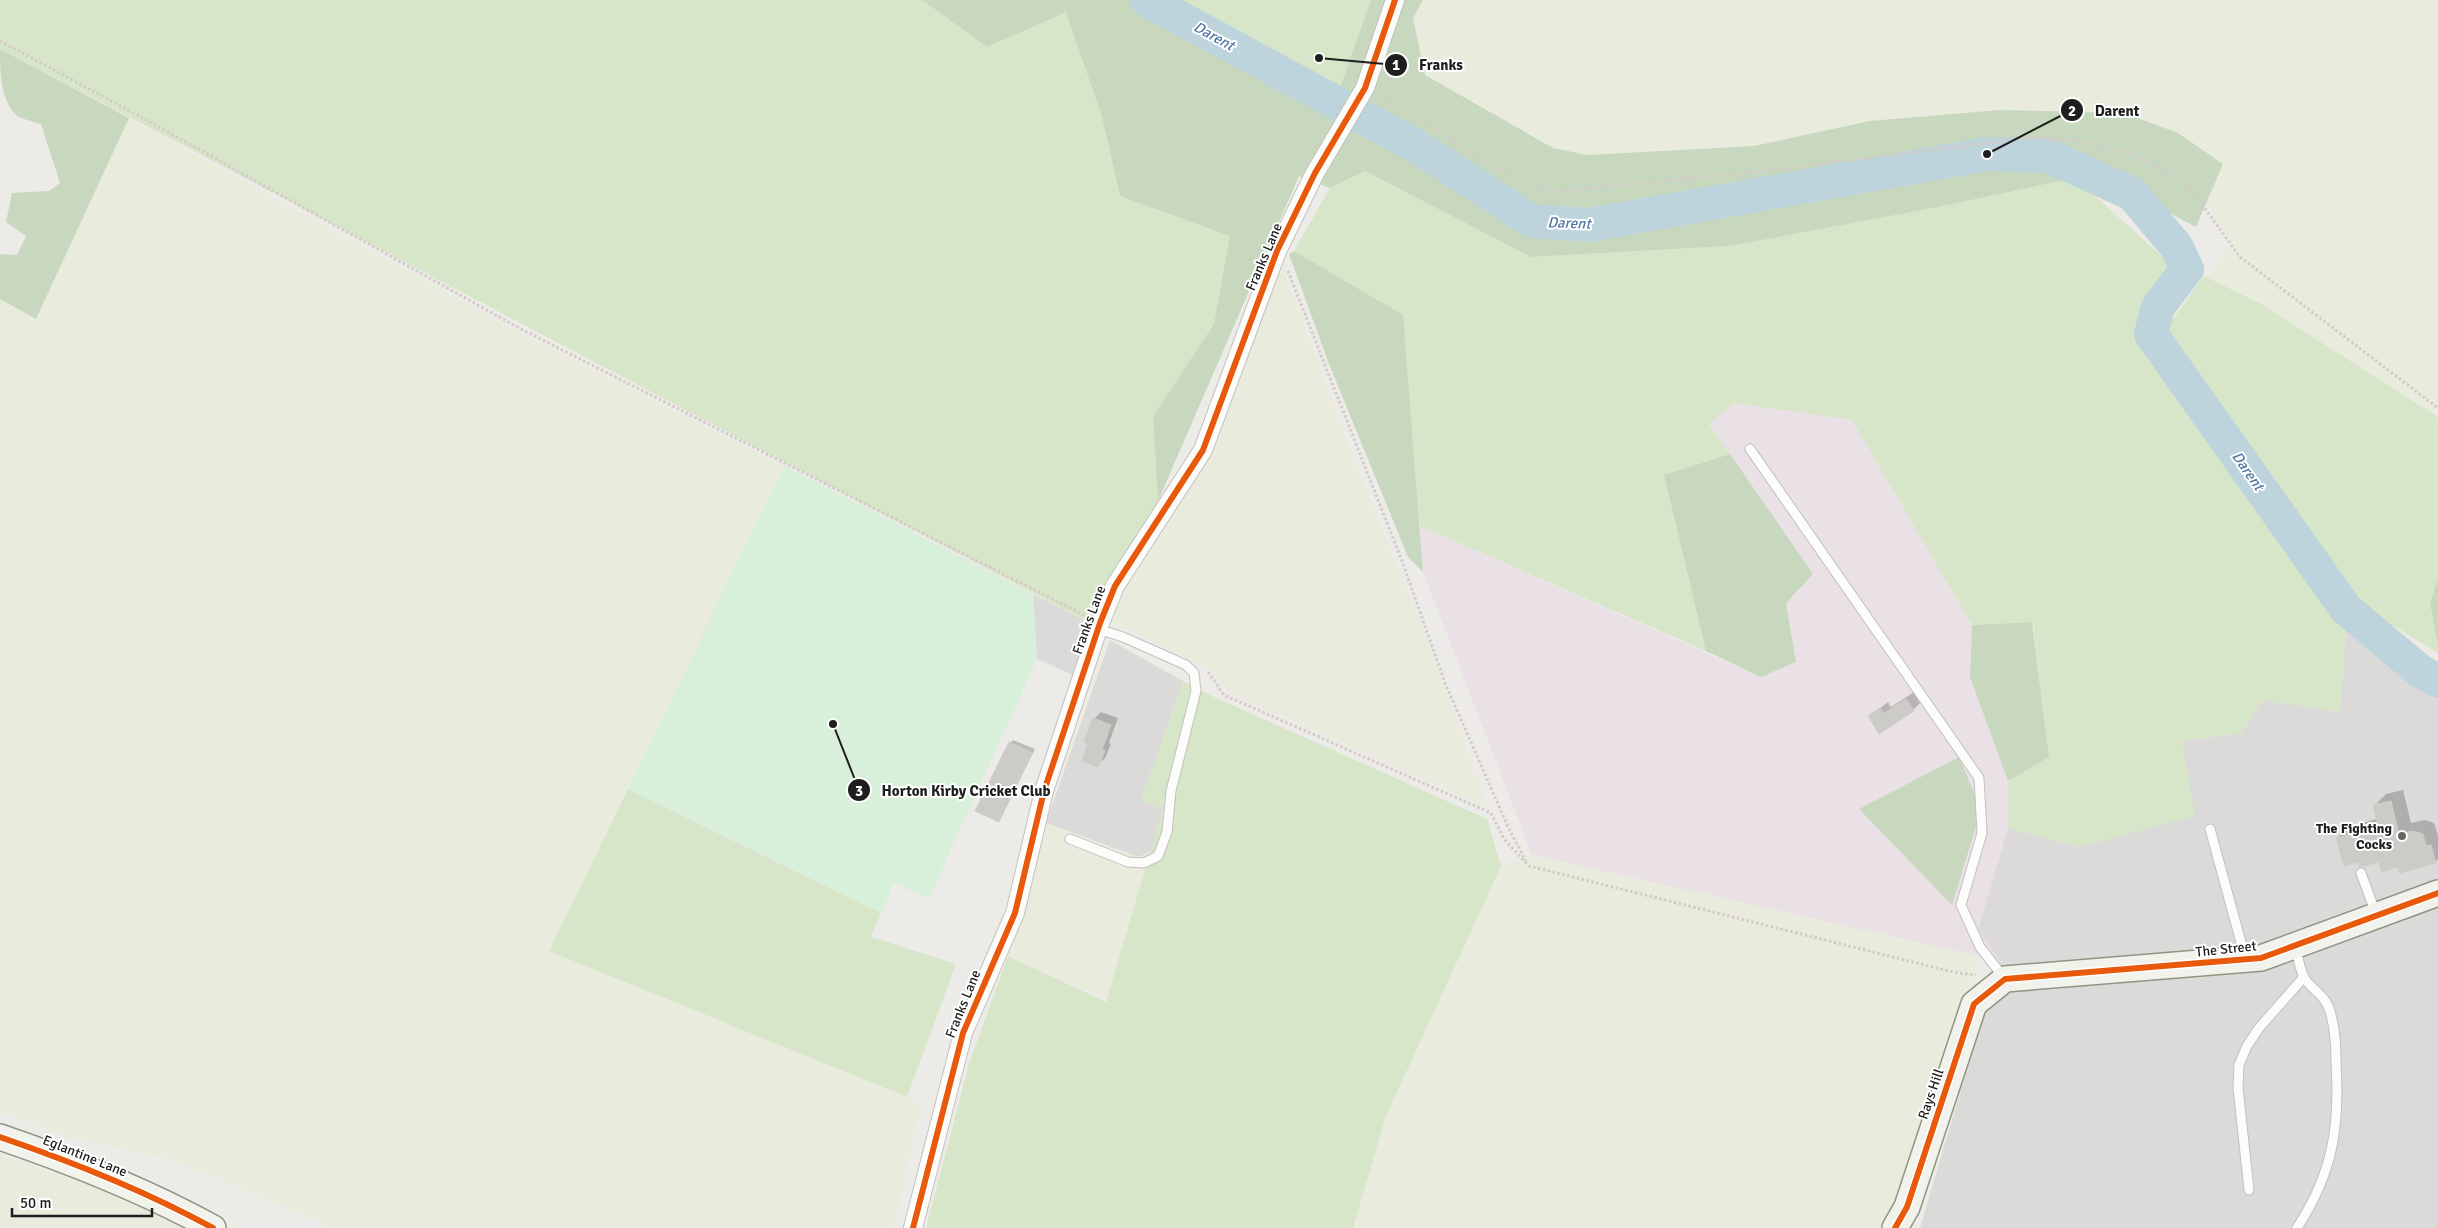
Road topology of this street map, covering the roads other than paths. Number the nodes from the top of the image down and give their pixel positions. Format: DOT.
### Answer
graph roads {
  1 [pos="1395,0"];
  2 [pos="1750,449"];
  3 [pos="1099,626"];
  4 [pos="2210,829"];
  5 [pos="1070,839"];
  6 [pos="2361,873"];
  7 [pos="2438,893"];
  8 [pos="2376,914"];
  9 [pos="2296,947"];
  10 [pos="2246,960"];
  11 [pos="2304,977"];
  12 [pos="2005,979"];
  13 [pos="0,1136"];
  14 [pos="2250,1190"];
  15 [pos="213,1228"];
  16 [pos="913,1228"];
  17 [pos="1895,1228"];
  18 [pos="2297,1228"];
  1 -- 3 [label="street, Franks Lane"];
  2 -- 12 [label="lane"];
  3 -- 5 [label="lane"];
  3 -- 16 [label="street, Franks Lane"];
  4 -- 10 [label="lane"];
  6 -- 8 [label="lane"];
  7 -- 8 [label="street, The Street"];
  8 -- 9 [label="street, The Street"];
  9 -- 10 [label="street, The Street"];
  9 -- 11 [label="lane"];
  10 -- 12 [label="street, The Street"];
  11 -- 14 [label="lane"];
  11 -- 18 [label="lane"];
  12 -- 17 [label="street, Rays Hill"];
  13 -- 15 [label="street, Eglantine Lane"];
}
